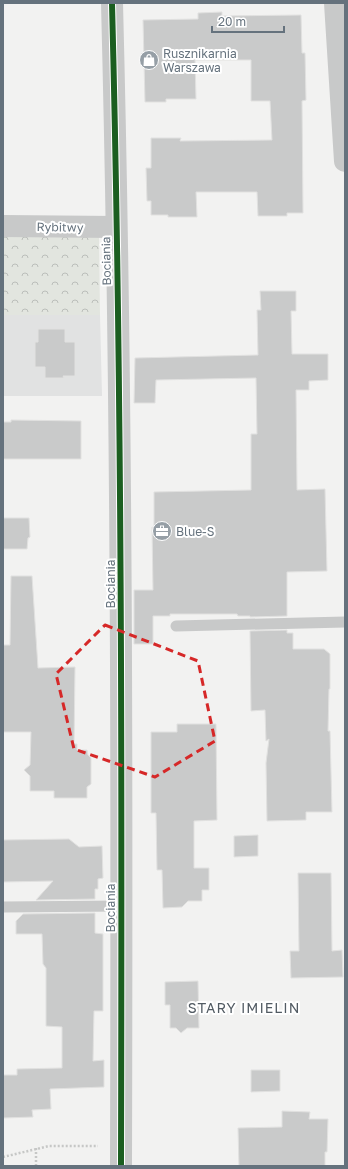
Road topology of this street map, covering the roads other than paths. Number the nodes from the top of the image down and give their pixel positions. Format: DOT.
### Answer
graph roads {
  1 [pos="112,3"];
  2 [pos="335,3"];
  3 [pos="344,117"];
  4 [pos="345,161"];
  5 [pos="3,226"];
  6 [pos="116,227"];
  7 [pos="345,622"];
  8 [pos="176,626"];
  9 [pos="122,906"];
  10 [pos="3,907"];
  11 [pos="121,1166"];
  1 -- 6 [label="street, Bociania"];
  2 -- 3 [label="street"];
  3 -- 4 [label="street"];
  5 -- 6 [label="street, Rybitwy"];
  6 -- 9 [label="street, Bociania"];
  7 -- 8 [label="lane"];
  9 -- 10 [label="lane"];
  9 -- 11 [label="street, Bociania"];
}
